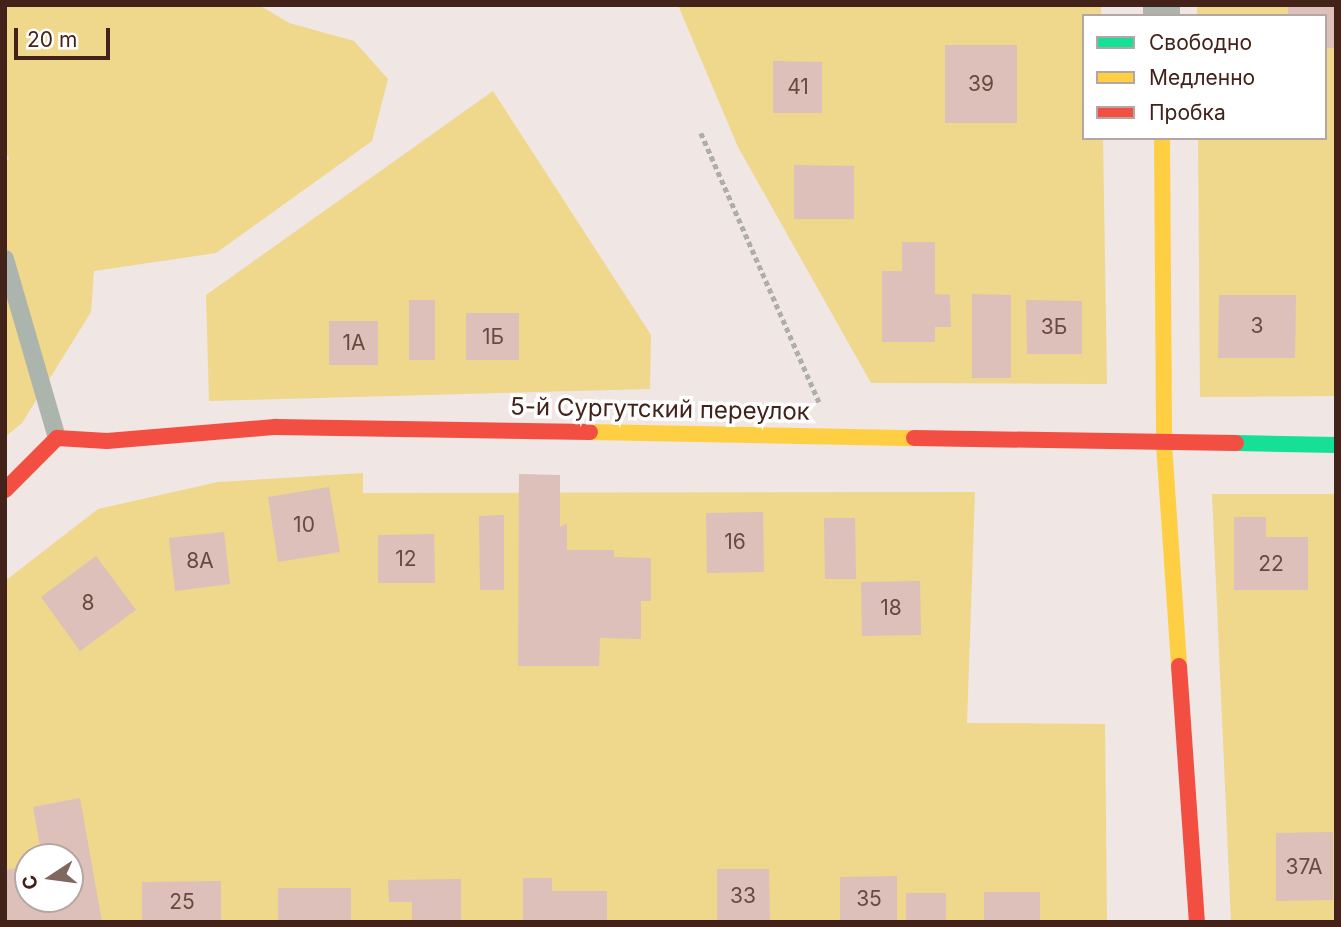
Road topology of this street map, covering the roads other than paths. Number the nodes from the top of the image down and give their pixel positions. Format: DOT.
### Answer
graph roads {
  1 [pos="1162,140"];
  2 [pos="5,259"];
  3 [pos="58,438"];
  4 [pos="1164,444"];
  5 [pos="1336,445"];
  6 [pos="5,490"];
  7 [pos="1197,922"];
  1 -- 4 [label="street"];
  2 -- 3 [label="lane"];
  3 -- 4 [label="street, 5-й Сургутский переулок"];
  3 -- 6 [label="street"];
  4 -- 5 [label="street, 5-й Сургутский переулок"];
  4 -- 7 [label="street"];
}
